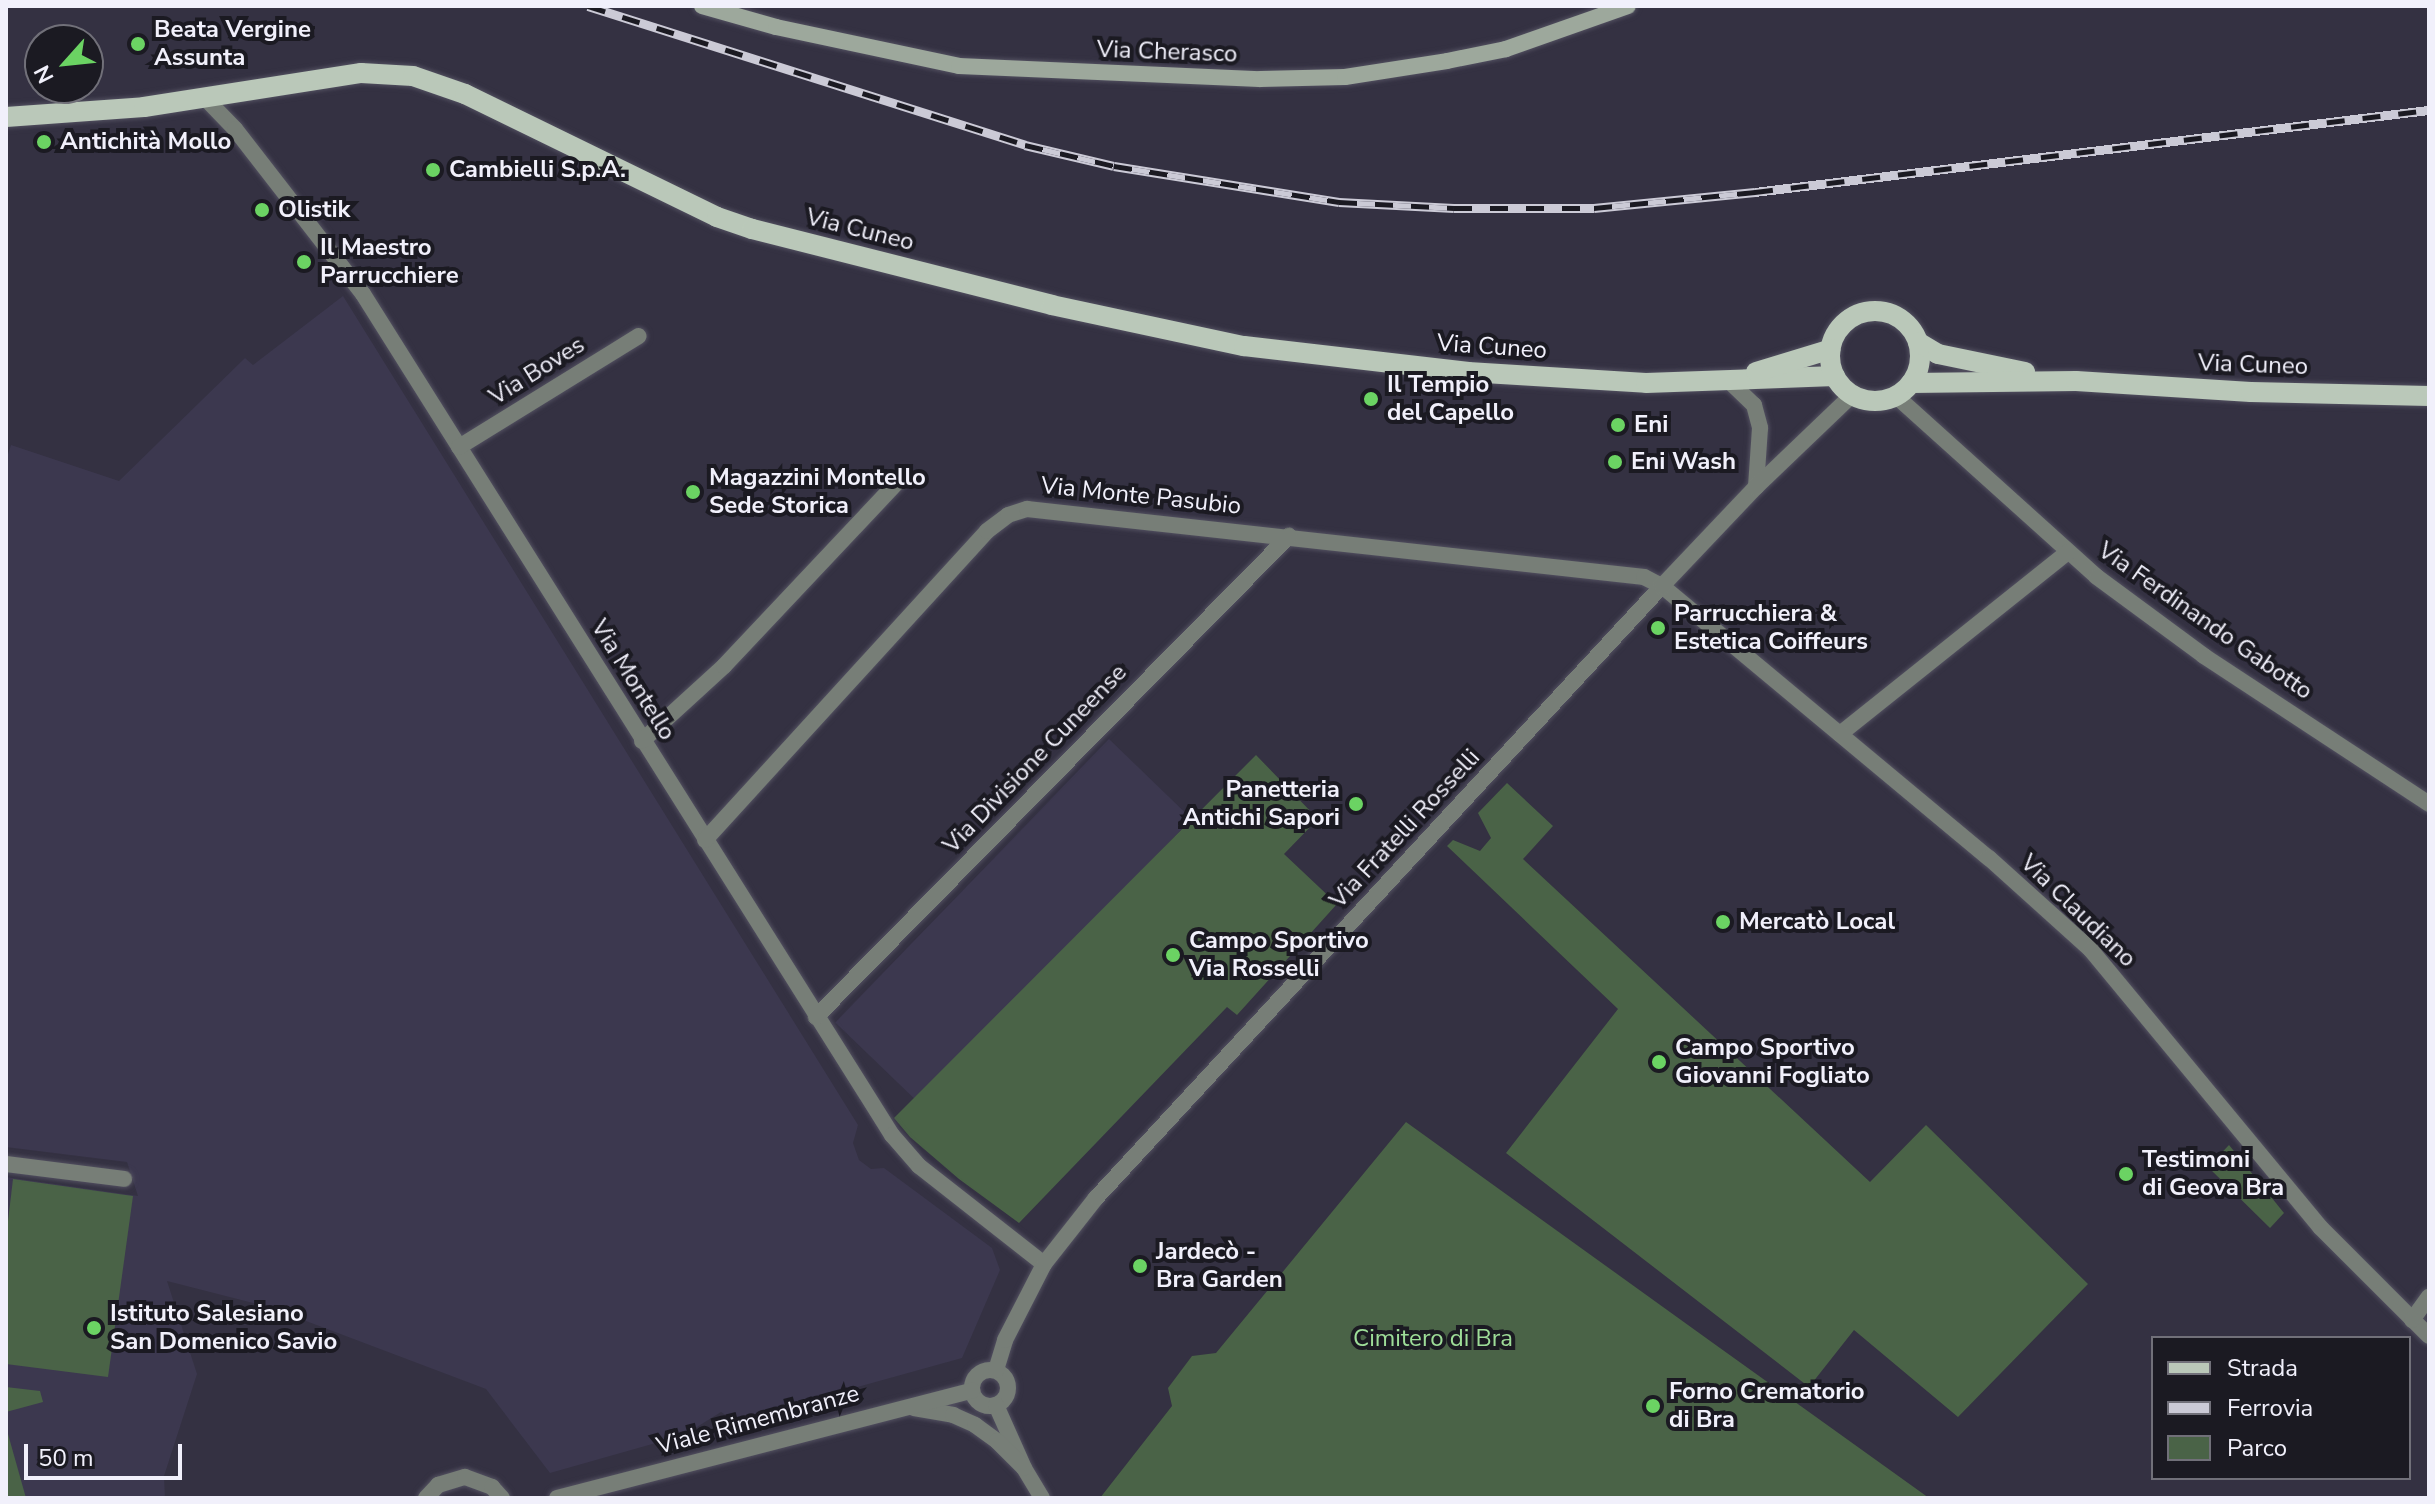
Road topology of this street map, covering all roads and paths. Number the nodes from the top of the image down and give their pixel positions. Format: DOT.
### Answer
graph roads {
  1 [pos="702,6"];
  2 [pos="1628,6"];
  3 [pos="205,98"];
  4 [pos="6,117"];
  5 [pos="639,336"];
  6 [pos="1918,342"];
  7 [pos="1831,349"];
  8 [pos="1835,376"];
  9 [pos="1729,381"];
  10 [pos="2076,381"];
  11 [pos="1904,389"];
  12 [pos="1852,395"];
  13 [pos="2429,396"];
  14 [pos="459,447"];
  15 [pos="903,476"];
  16 [pos="1756,487"];
  17 [pos="1289,536"];
  18 [pos="2068,552"];
  19 [pos="1662,586"];
  20 [pos="1840,734"];
  21 [pos="642,741"];
  22 [pos="2429,804"];
  23 [pos="705,840"];
  24 [pos="816,1017"];
  25 [pos="6,1164"];
  26 [pos="124,1179"];
  27 [pos="1044,1264"];
  28 [pos="2429,1297"];
  29 [pos="2412,1320"];
  30 [pos="2429,1336"];
  31 [pos="996,1370"];
  32 [pos="972,1391"];
  33 [pos="996,1405"];
  34 [pos="909,1407"];
  35 [pos="1024,1468"];
  36 [pos="426,1498"];
  37 [pos="502,1498"];
  38 [pos="557,1498"];
  39 [pos="1042,1498"];
  1 -- 2 [label="main road, Via Cherasco"];
  3 -- 4 [label="main road, Via Cuneo"];
  3 -- 9 [label="main road, Via Cuneo"];
  3 -- 14 [label="street, Via Montello"];
  5 -- 14 [label="street, Via Boves"];
  6 -- 7 [label="main road"];
  6 -- 10 [label="main road, Via Cuneo"];
  6 -- 11 [label="main road"];
  7 -- 8 [label="main road"];
  7 -- 9 [label="main road, Via Cuneo"];
  8 -- 9 [label="main road, Via Cuneo"];
  8 -- 12 [label="main road"];
  9 -- 16 [label="street"];
  10 -- 11 [label="main road, Via Cuneo"];
  10 -- 13 [label="main road, Via Cuneo"];
  11 -- 12 [label="main road"];
  11 -- 18 [label="street, Via Ferdinando Gabotto"];
  12 -- 16 [label="street, Via Fratelli Rosselli"];
  14 -- 21 [label="street, Via Montello"];
  15 -- 21 [label="street"];
  16 -- 19 [label="street, Via Fratelli Rosselli"];
  17 -- 19 [label="street, Via Monte Pasubio"];
  17 -- 23 [label="street, Via Monte Pasubio"];
  17 -- 24 [label="street, Via Divisione Cuneense"];
  18 -- 20 [label="street"];
  18 -- 22 [label="street, Via Ferdinando Gabotto"];
  19 -- 20 [label="street, Via Claudiano"];
  19 -- 27 [label="street, Via Fratelli Rosselli"];
  20 -- 29 [label="street, Via Claudiano"];
  21 -- 23 [label="street, Via Montello"];
  23 -- 24 [label="street, Via Montello"];
  24 -- 27 [label="street, Via Montello"];
  25 -- 26 [label="street"];
  27 -- 31 [label="street, Via Fratelli Rosselli"];
  28 -- 29 [label="street"];
  29 -- 30 [label="street"];
  31 -- 32 [label="street"];
  31 -- 33 [label="street"];
  32 -- 33 [label="street"];
  32 -- 34 [label="street, Viale Rimembranze"];
  33 -- 35 [label="street"];
  34 -- 35 [label="street"];
  34 -- 38 [label="street, Viale Rimembranze"];
  35 -- 39 [label="street"];
  36 -- 37 [label="street"];
}
